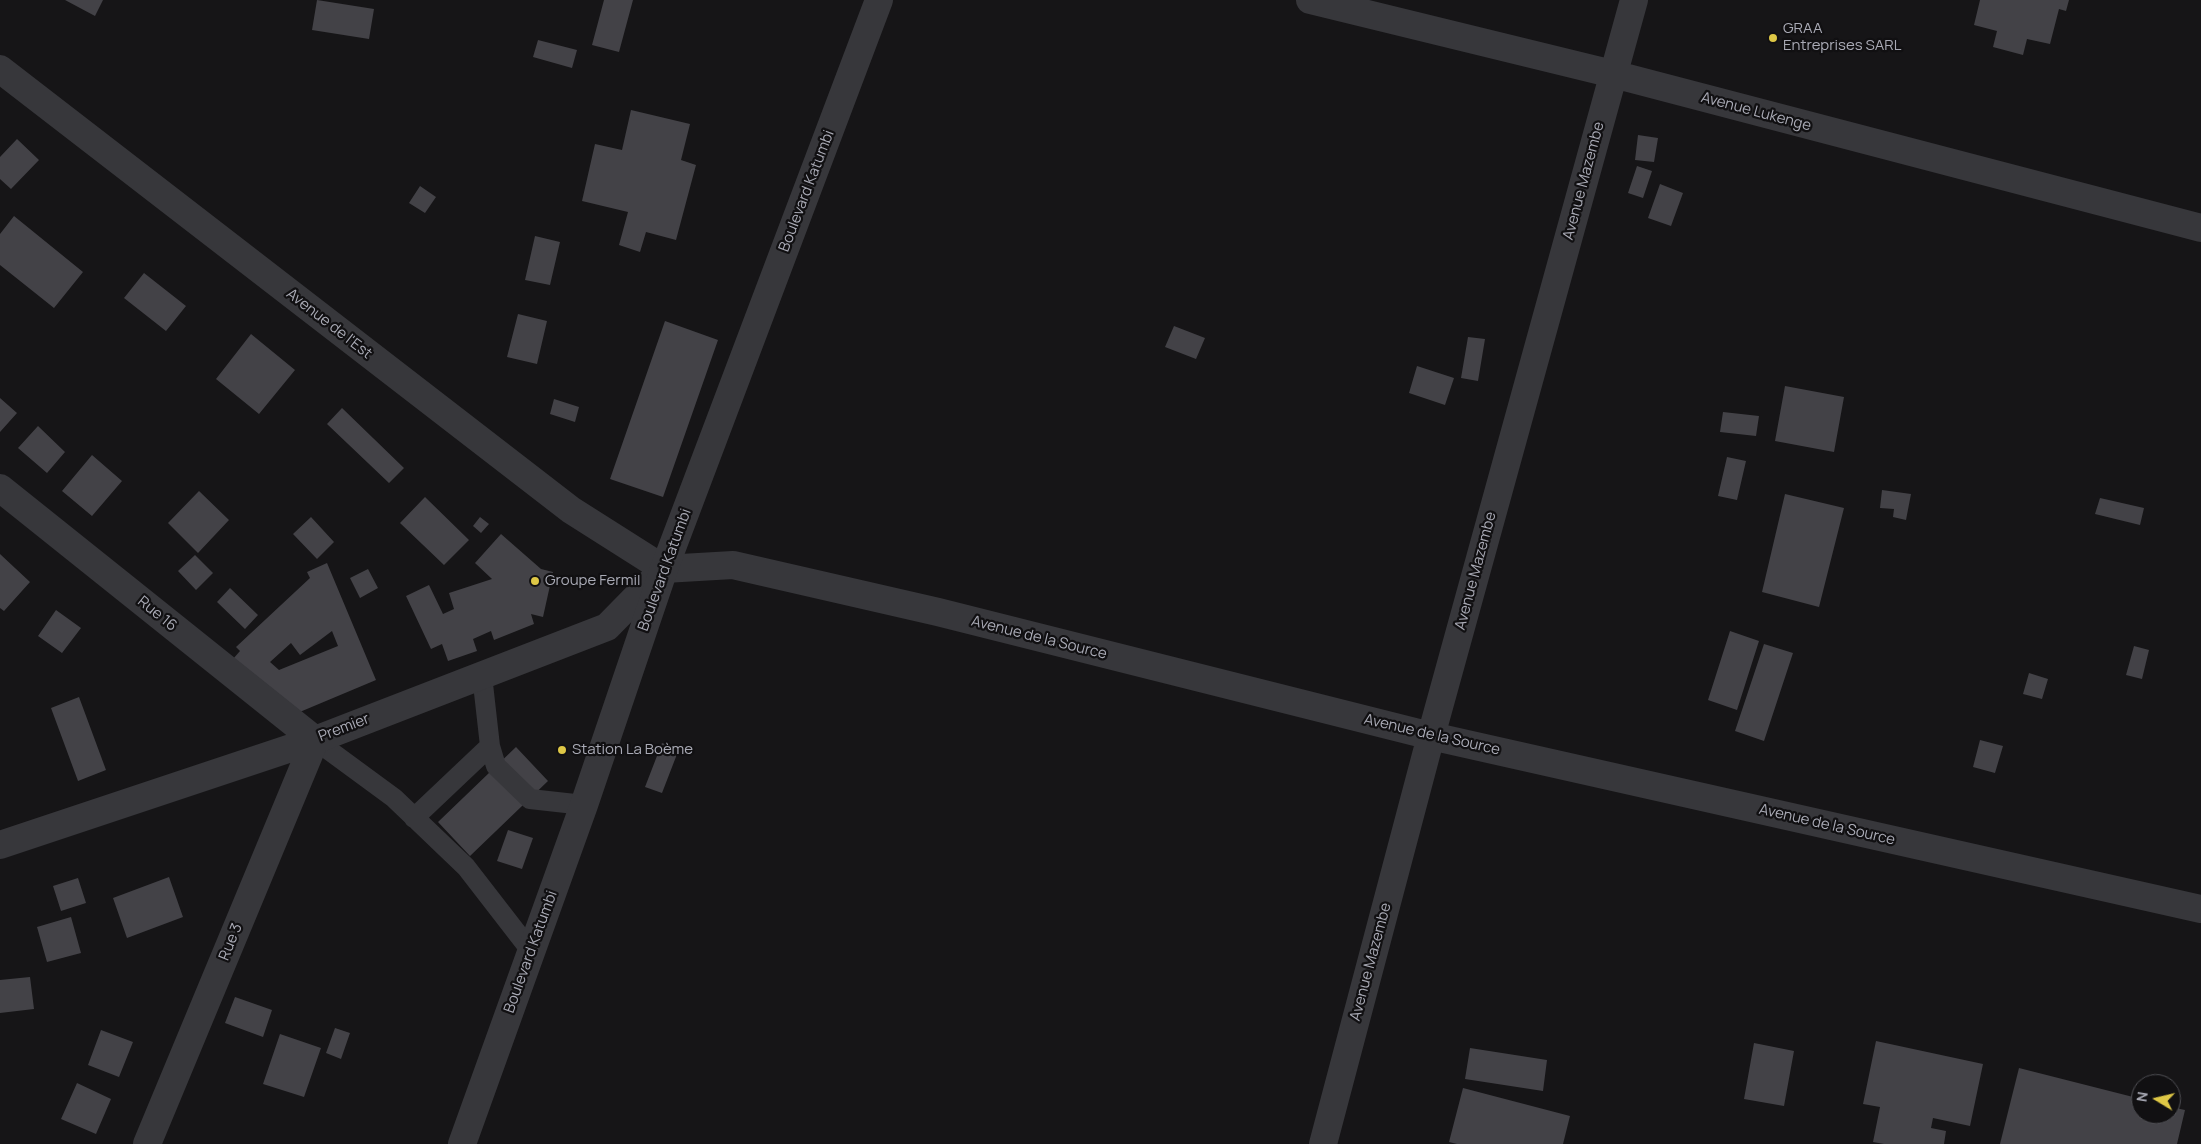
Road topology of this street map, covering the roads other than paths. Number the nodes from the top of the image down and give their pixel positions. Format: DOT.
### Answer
graph roads {
  1 [pos="879,0"];
  2 [pos="1310,0"];
  3 [pos="1634,0"];
  4 [pos="0,69"];
  5 [pos="1613,74"];
  6 [pos="2201,228"];
  7 [pos="0,488"];
  8 [pos="664,569"];
  9 [pos="482,675"];
  10 [pos="1431,736"];
  11 [pos="314,740"];
  12 [pos="490,746"];
  13 [pos="584,805"];
  14 [pos="414,818"];
  15 [pos="0,845"];
  16 [pos="2201,909"];
  17 [pos="530,951"];
  18 [pos="147,1144"];
  19 [pos="462,1144"];
  20 [pos="1323,1144"];
  1 -- 8 [label="street, Boulevard Katumbi"];
  2 -- 5 [label="street, Avenue Lukenge"];
  3 -- 5 [label="street, Avenue Mazembe"];
  4 -- 8 [label="street, Avenue de l'Est"];
  5 -- 6 [label="street, Avenue Lukenge"];
  5 -- 10 [label="street, Avenue Mazembe"];
  7 -- 11 [label="street, Rue 16"];
  8 -- 9 [label="street, Premier"];
  8 -- 10 [label="street, Avenue de la Source"];
  8 -- 13 [label="street, Boulevard Katumbi"];
  9 -- 11 [label="street, Premier"];
  9 -- 12 [label="lane"];
  10 -- 16 [label="street, Avenue de la Source"];
  10 -- 20 [label="street, Avenue Mazembe"];
  11 -- 14 [label="lane"];
  11 -- 15 [label="street, Premier"];
  11 -- 18 [label="street, Rue 3"];
  12 -- 13 [label="lane"];
  12 -- 14 [label="lane"];
  13 -- 17 [label="street, Boulevard Katumbi"];
  14 -- 17 [label="lane"];
  17 -- 19 [label="street, Boulevard Katumbi"];
}
